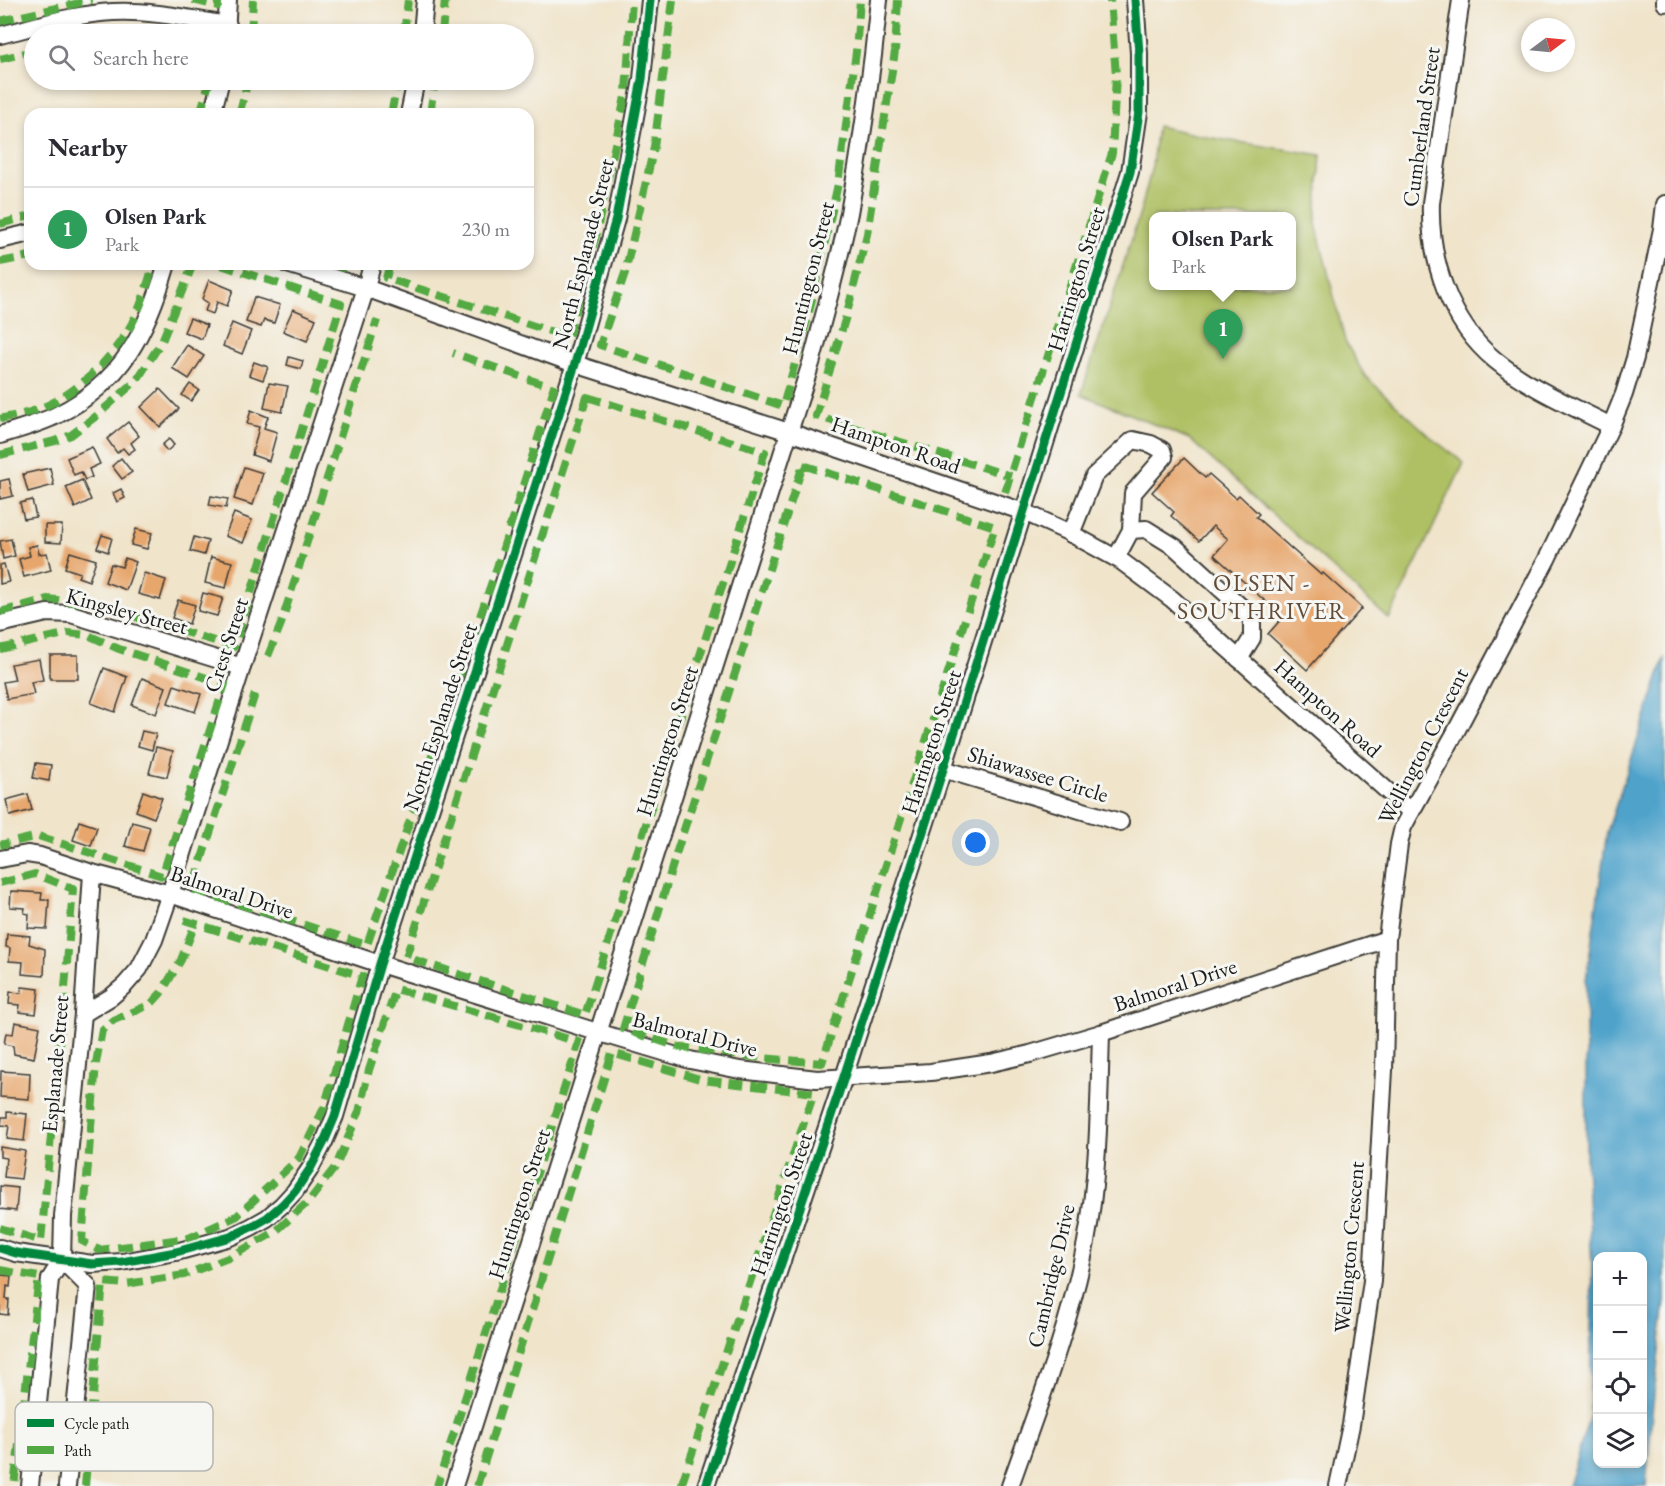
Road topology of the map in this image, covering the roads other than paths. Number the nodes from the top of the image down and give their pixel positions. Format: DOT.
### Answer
graph roads {
  1 [pos="228,0"];
  2 [pos="425,0"];
  3 [pos="650,0"];
  4 [pos="879,0"];
  5 [pos="1135,0"];
  6 [pos="1461,0"];
  7 [pos="49,24"];
  8 [pos="199,24"];
  9 [pos="227,24"];
  10 [pos="423,24"];
  11 [pos="24,30"];
  12 [pos="0,35"];
  13 [pos="218,90"];
  14 [pos="414,90"];
  15 [pos="214,108"];
  16 [pos="410,108"];
  17 [pos="1665,204"];
  18 [pos="24,234"];
  19 [pos="0,240"];
  20 [pos="165,270"];
  21 [pos="307,270"];
  22 [pos="370,270"];
  23 [pos="366,288"];
  24 [pos="575,364"];
  25 [pos="1611,426"];
  26 [pos="789,432"];
  27 [pos="0,435"];
  28 [pos="1024,512"];
  29 [pos="1131,530"];
  30 [pos="1071,534"];
  31 [pos="1116,558"];
  32 [pos="0,624"];
  33 [pos="1239,659"];
  34 [pos="242,667"];
  35 [pos="943,769"];
  36 [pos="1411,812"];
  37 [pos="1120,822"];
  38 [pos="0,859"];
  39 [pos="92,873"];
  40 [pos="170,894"];
  41 [pos="1387,939"];
  42 [pos="380,964"];
  43 [pos="83,1014"];
  44 [pos="597,1032"];
  45 [pos="1101,1033"];
  46 [pos="844,1077"];
  47 [pos="0,1248"];
  48 [pos="62,1260"];
  49 [pos="38,1402"];
  50 [pos="76,1402"];
  51 [pos="31,1471"];
  52 [pos="69,1471"];
  53 [pos="30,1486"];
  54 [pos="67,1486"];
  55 [pos="454,1486"];
  56 [pos="706,1486"];
  57 [pos="1010,1486"];
  58 [pos="1338,1486"];
  1 -- 9 [label="street"];
  2 -- 10 [label="street"];
  3 -- 24 [label="street, North Esplanade Street"];
  4 -- 26 [label="street, Huntington Street"];
  5 -- 28 [label="street, Harrington Street"];
  6 -- 25 [label="street, Cumberland Street"];
  7 -- 8 [label="street"];
  11 -- 12 [label="street"];
  13 -- 15 [label="street"];
  14 -- 16 [label="street"];
  17 -- 25 [label="street, Wellington Crescent"];
  18 -- 19 [label="street"];
  20 -- 27 [label="street"];
  21 -- 23 [label="street, Hampton Road"];
  22 -- 23 [label="street, Crest Street"];
  23 -- 24 [label="street, Hampton Road"];
  23 -- 34 [label="street, Crest Street"];
  24 -- 26 [label="street, Hampton Road"];
  24 -- 42 [label="street, North Esplanade Street"];
  25 -- 36 [label="street, Wellington Crescent"];
  26 -- 28 [label="street, Hampton Road"];
  26 -- 44 [label="street, Huntington Street"];
  28 -- 30 [label="street, Hampton Road"];
  28 -- 35 [label="street, Harrington Street"];
  29 -- 30 [label="street"];
  29 -- 31 [label="street"];
  29 -- 33 [label="street"];
  30 -- 31 [label="street, Hampton Road"];
  31 -- 33 [label="street, Hampton Road"];
  32 -- 34 [label="street, Kingsley Street"];
  33 -- 36 [label="street, Hampton Road"];
  34 -- 40 [label="street, Crest Street"];
  35 -- 37 [label="street, Shiawassee Circle"];
  35 -- 46 [label="street, Harrington Street"];
  36 -- 41 [label="street, Wellington Crescent"];
  38 -- 39 [label="street, Balmoral Drive"];
  39 -- 40 [label="street, Balmoral Drive"];
  39 -- 43 [label="street, Esplanade Street"];
  40 -- 42 [label="street, Balmoral Drive"];
  40 -- 43 [label="street, Crest Street"];
  41 -- 45 [label="street, Balmoral Drive"];
  41 -- 58 [label="street, Wellington Crescent"];
  42 -- 44 [label="street, Balmoral Drive"];
  42 -- 48 [label="street, North Esplanade Street"];
  43 -- 48 [label="street, Esplanade Street"];
  44 -- 46 [label="street, Balmoral Drive"];
  44 -- 55 [label="street, Huntington Street"];
  45 -- 46 [label="street, Balmoral Drive"];
  45 -- 57 [label="street, Cambridge Drive"];
  46 -- 56 [label="street, Harrington Street"];
  47 -- 48 [label="street, North Esplanade Street"];
  48 -- 49 [label="street, Esplanade Street"];
  48 -- 50 [label="street"];
  51 -- 53 [label="street, Esplanade Street"];
  52 -- 54 [label="street"];
}
